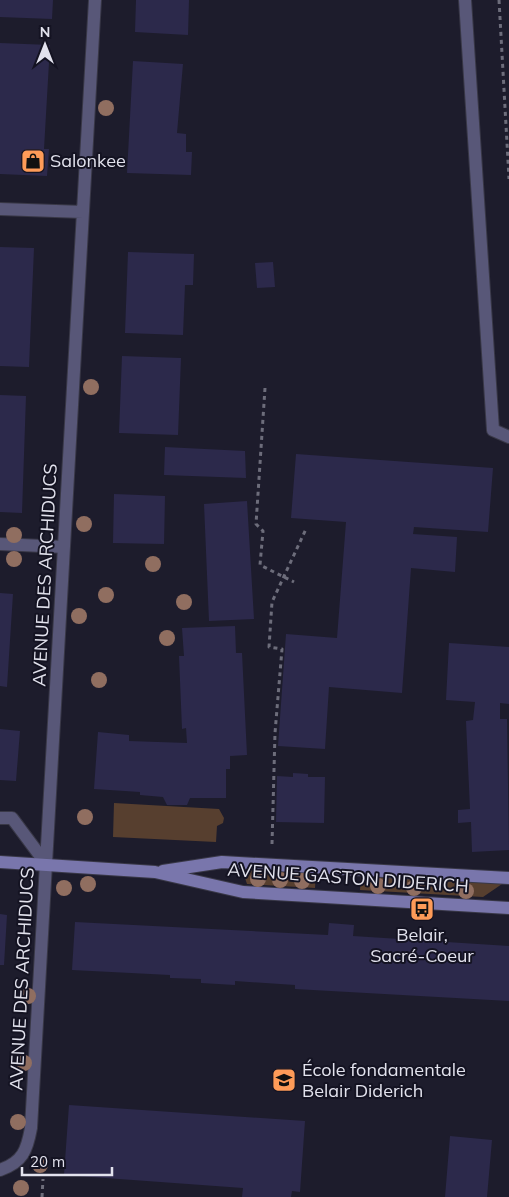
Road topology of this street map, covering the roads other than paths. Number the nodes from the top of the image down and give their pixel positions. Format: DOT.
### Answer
graph roads {
  1 [pos="95,0"];
  2 [pos="465,0"];
  3 [pos="0,209"];
  4 [pos="83,212"];
  5 [pos="509,437"];
  6 [pos="0,544"];
  7 [pos="64,547"];
  8 [pos="0,818"];
  9 [pos="0,862"];
  10 [pos="47,865"];
  11 [pos="155,872"];
  12 [pos="509,878"];
  13 [pos="509,908"];
  14 [pos="0,1170"];
  1 -- 4 [label="street, AVENUE DES ARCHIDUCS"];
  2 -- 5 [label="street"];
  3 -- 4 [label="street"];
  4 -- 7 [label="street, AVENUE DES ARCHIDUCS"];
  6 -- 7 [label="street"];
  7 -- 10 [label="street, AVENUE DES ARCHIDUCS"];
  8 -- 10 [label="street"];
  9 -- 10 [label="street, AVENUE GASTON DIDERICH"];
  10 -- 11 [label="street, AVENUE GASTON DIDERICH"];
  10 -- 14 [label="street, AVENUE DES ARCHIDUCS"];
  11 -- 12 [label="street, AVENUE GASTON DIDERICH"];
  11 -- 13 [label="street, AVENUE GASTON DIDERICH"];
}
